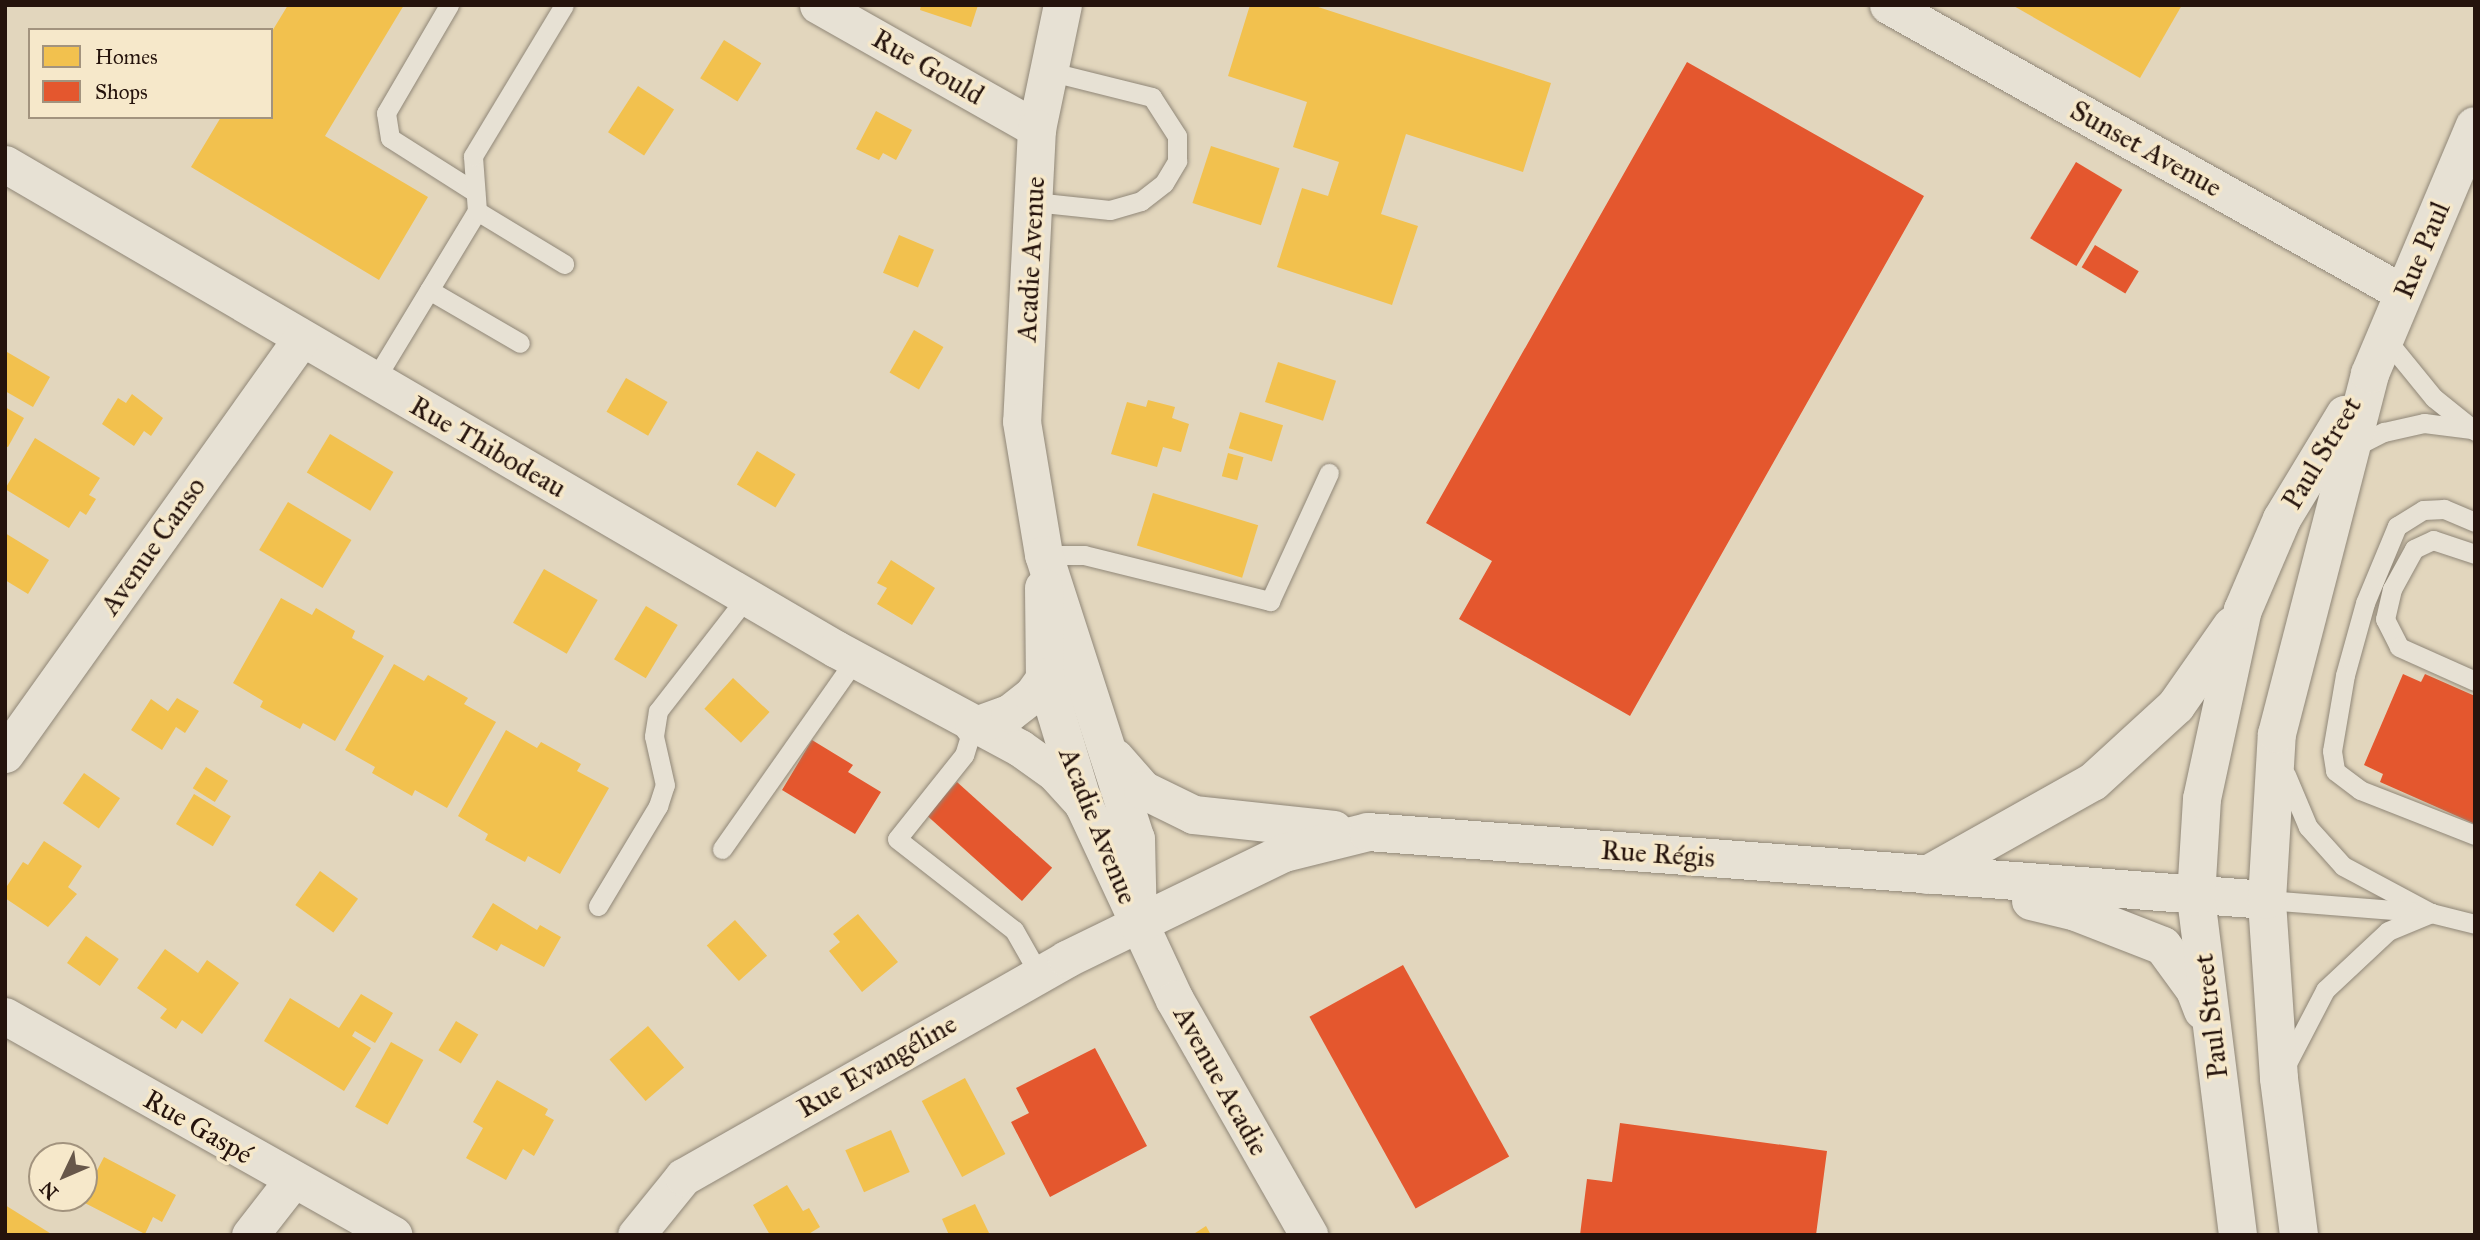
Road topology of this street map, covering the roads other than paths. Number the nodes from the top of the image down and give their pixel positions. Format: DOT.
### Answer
graph roads {
  1 [pos="449,5"];
  2 [pos="564,5"];
  3 [pos="818,5"];
  4 [pos="1063,5"];
  5 [pos="1888,5"];
  6 [pos="1048,71"];
  7 [pos="2475,126"];
  8 [pos="1037,129"];
  9 [pos="5,164"];
  10 [pos="476,202"];
  11 [pos="1034,202"];
  12 [pos="564,264"];
  13 [pos="429,290"];
  14 [pos="2403,293"];
  15 [pos="2385,338"];
  16 [pos="301,339"];
  17 [pos="520,343"];
  18 [pos="2370,374"];
  19 [pos="374,381"];
  20 [pos="2472,430"];
  21 [pos="2350,449"];
  22 [pos="1329,473"];
  23 [pos="2475,523"];
  24 [pos="2475,554"];
  25 [pos="1044,555"];
  26 [pos="746,598"];
  27 [pos="2243,610"];
  28 [pos="855,660"];
  29 [pos="1045,677"];
  30 [pos="2475,681"];
  31 [pos="973,726"];
  32 [pos="2277,734"];
  33 [pos="1109,751"];
  34 [pos="5,754"];
  35 [pos="1084,805"];
  36 [pos="1368,832"];
  37 [pos="2475,835"];
  38 [pos="722,849"];
  39 [pos="1927,875"];
  40 [pos="2196,897"];
  41 [pos="2267,900"];
  42 [pos="598,906"];
  43 [pos="2431,913"];
  44 [pos="1138,924"];
  45 [pos="2475,924"];
  46 [pos="1039,974"];
  47 [pos="5,1016"];
  48 [pos="2214,1045"];
  49 [pos="2280,1078"];
  50 [pos="292,1181"];
  51 [pos="250,1235"];
  52 [pos="393,1235"];
  53 [pos="636,1235"];
  54 [pos="1308,1235"];
  55 [pos="2238,1235"];
  56 [pos="2298,1235"];
  1 -- 10 [label="lane"];
  2 -- 10 [label="lane"];
  3 -- 8 [label="street, Rue Gould"];
  4 -- 6 [label="street, Acadie Avenue"];
  5 -- 14 [label="street, Sunset Avenue"];
  6 -- 8 [label="street, Acadie Avenue"];
  6 -- 11 [label="lane"];
  7 -- 14 [label="street, Rue Paul"];
  8 -- 11 [label="street, Acadie Avenue"];
  9 -- 16 [label="street, Rue Thibodeau"];
  10 -- 12 [label="lane"];
  10 -- 13 [label="lane"];
  11 -- 25 [label="street, Acadie Avenue"];
  13 -- 17 [label="lane"];
  13 -- 19 [label="lane"];
  14 -- 15 [label="street, Rue Paul"];
  15 -- 18 [label="street, Rue Paul"];
  15 -- 20 [label="lane"];
  16 -- 19 [label="street, Rue Thibodeau"];
  16 -- 34 [label="street, Avenue Canso"];
  18 -- 21 [label="street, Paul Street"];
  18 -- 27 [label="street, Paul Street"];
  19 -- 26 [label="street, Rue Thibodeau"];
  20 -- 21 [label="lane"];
  21 -- 32 [label="street, Paul Street"];
  22 -- 25 [label="lane"];
  23 -- 37 [label="lane"];
  24 -- 30 [label="lane"];
  25 -- 29 [label="street, Acadie Avenue"];
  25 -- 33 [label="street, Acadie Avenue"];
  26 -- 28 [label="street, Rue Thibodeau"];
  26 -- 42 [label="lane"];
  27 -- 39 [label="street"];
  27 -- 40 [label="street, Paul Street"];
  28 -- 31 [label="street, Rue Thibodeau"];
  28 -- 38 [label="lane"];
  29 -- 31 [label="street"];
  29 -- 35 [label="street, Acadie Avenue"];
  31 -- 35 [label="street, Rue Thibodeau"];
  31 -- 46 [label="lane"];
  32 -- 41 [label="street, Paul Street"];
  32 -- 43 [label="lane"];
  33 -- 36 [label="street"];
  33 -- 44 [label="street, Acadie Avenue"];
  35 -- 44 [label="street, Acadie Avenue"];
  36 -- 39 [label="street, Rue Régis"];
  36 -- 44 [label="street, Rue Régis"];
  39 -- 40 [label="street, Rue Régis"];
  39 -- 48 [label="street"];
  40 -- 41 [label="street, Rue Régis"];
  40 -- 48 [label="street, Paul Street"];
  41 -- 43 [label="lane"];
  41 -- 49 [label="street, Paul Street"];
  43 -- 45 [label="lane"];
  43 -- 49 [label="lane"];
  44 -- 46 [label="street, Rue Evangéline"];
  44 -- 54 [label="street, Avenue Acadie"];
  46 -- 53 [label="street, Rue Evangéline"];
  47 -- 50 [label="street, Rue Gaspé"];
  48 -- 55 [label="street, Paul Street"];
  49 -- 56 [label="street, Paul Street"];
  50 -- 51 [label="street"];
  50 -- 52 [label="street, Rue Gaspé"];
}
